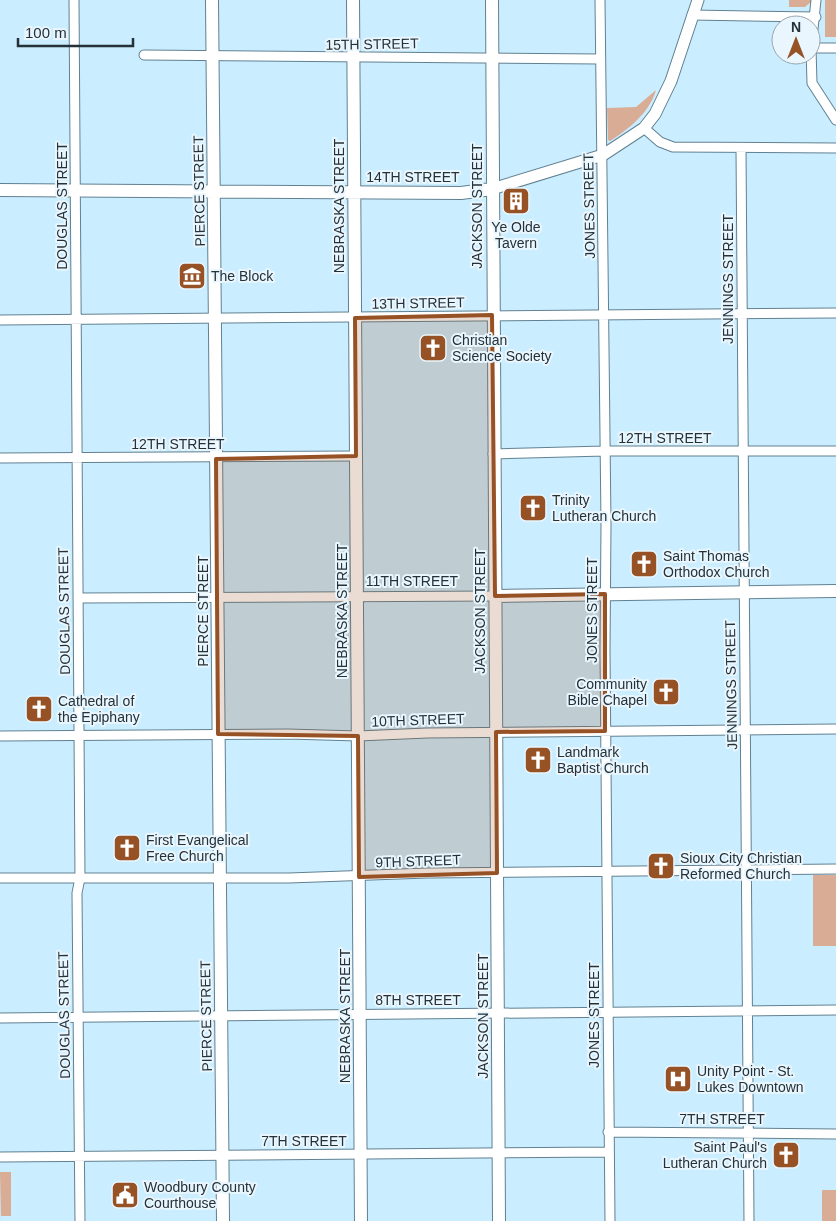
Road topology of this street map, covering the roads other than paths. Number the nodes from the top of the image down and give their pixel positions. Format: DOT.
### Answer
graph roads {
  1 [pos="74,0"];
  2 [pos="212,0"];
  3 [pos="353,0"];
  4 [pos="492,0"];
  5 [pos="600,0"];
  6 [pos="698,0"];
  7 [pos="816,0"];
  8 [pos="692,15"];
  9 [pos="816,15"];
  10 [pos="771,16"];
  11 [pos="821,48"];
  12 [pos="836,48"];
  13 [pos="144,55"];
  14 [pos="213,57"];
  15 [pos="354,58"];
  16 [pos="492,58"];
  17 [pos="600,59"];
  18 [pos="811,65"];
  19 [pos="836,120"];
  20 [pos="644,128"];
  21 [pos="741,148"];
  22 [pos="836,148"];
  23 [pos="602,155"];
  24 [pos="492,189"];
  25 [pos="0,190"];
  26 [pos="76,190"];
  27 [pos="214,191"];
  28 [pos="354,192"];
  29 [pos="743,313"];
  30 [pos="836,313"];
  31 [pos="492,315"];
  32 [pos="604,315"];
  33 [pos="215,318"];
  34 [pos="355,318"];
  35 [pos="0,320"];
  36 [pos="76,320"];
  37 [pos="605,451"];
  38 [pos="836,451"];
  39 [pos="743,452"];
  40 [pos="493,454"];
  41 [pos="356,456"];
  42 [pos="0,458"];
  43 [pos="76,458"];
  44 [pos="216,458"];
  45 [pos="836,591"];
  46 [pos="743,592"];
  47 [pos="606,594"];
  48 [pos="357,596"];
  49 [pos="495,596"];
  50 [pos="218,597"];
  51 [pos="78,598"];
  52 [pos="836,729"];
  53 [pos="746,730"];
  54 [pos="606,731"];
  55 [pos="496,732"];
  56 [pos="218,734"];
  57 [pos="0,736"];
  58 [pos="79,736"];
  59 [pos="358,736"];
  60 [pos="836,869"];
  61 [pos="746,870"];
  62 [pos="608,872"];
  63 [pos="497,873"];
  64 [pos="220,877"];
  65 [pos="359,877"];
  66 [pos="0,878"];
  67 [pos="80,878"];
  68 [pos="836,1010"];
  69 [pos="747,1011"];
  70 [pos="608,1012"];
  71 [pos="498,1013"];
  72 [pos="360,1014"];
  73 [pos="221,1015"];
  74 [pos="78,1017"];
  75 [pos="0,1018"];
  76 [pos="608,1132"];
  77 [pos="748,1133"];
  78 [pos="836,1134"];
  79 [pos="499,1152"];
  80 [pos="608,1152"];
  81 [pos="360,1154"];
  82 [pos="222,1155"];
  83 [pos="79,1156"];
  84 [pos="0,1157"];
  85 [pos="80,1221"];
  86 [pos="222,1221"];
  87 [pos="361,1221"];
  88 [pos="499,1221"];
  89 [pos="610,1221"];
  90 [pos="749,1221"];
  1 -- 26 [label="street, DOUGLAS STREET"];
  2 -- 14 [label="main road, PIERCE STREET"];
  3 -- 15 [label="main road, NEBRASKA STREET"];
  4 -- 16 [label="main road, JACKSON STREET"];
  5 -- 17 [label="street, JONES STREET"];
  6 -- 8 [label="street"];
  7 -- 9 [label="street"];
  8 -- 10 [label="street"];
  8 -- 20 [label="street"];
  11 -- 12 [label="street"];
  13 -- 14 [label="street, 15TH STREET"];
  14 -- 15 [label="street, 15TH STREET"];
  14 -- 27 [label="main road, PIERCE STREET"];
  15 -- 16 [label="street, 15TH STREET"];
  15 -- 28 [label="main road, NEBRASKA STREET"];
  16 -- 17 [label="street, 15TH STREET"];
  16 -- 24 [label="main road, JACKSON STREET"];
  17 -- 23 [label="street, JONES STREET"];
  18 -- 19 [label="street"];
  20 -- 21 [label="street"];
  20 -- 23 [label="street, 14TH STREET"];
  21 -- 22 [label="street"];
  21 -- 29 [label="street, JENNINGS STREET"];
  23 -- 24 [label="street, 14TH STREET"];
  23 -- 32 [label="street, JONES STREET"];
  24 -- 28 [label="main road, 14TH STREET"];
  24 -- 31 [label="main road, JACKSON STREET"];
  25 -- 26 [label="main road, 14TH STREET"];
  26 -- 27 [label="main road, 14TH STREET"];
  26 -- 36 [label="street, DOUGLAS STREET"];
  27 -- 28 [label="main road, 14TH STREET"];
  27 -- 33 [label="main road, PIERCE STREET"];
  28 -- 34 [label="main road, NEBRASKA STREET"];
  29 -- 30 [label="street, 13TH STREET"];
  29 -- 32 [label="street, 13TH STREET"];
  29 -- 39 [label="street, JENNINGS STREET"];
  31 -- 32 [label="street, 13TH STREET"];
  31 -- 34 [label="street, 13TH STREET"];
  31 -- 40 [label="main road, JACKSON STREET"];
  32 -- 37 [label="street, JONES STREET"];
  33 -- 34 [label="street, 13TH STREET"];
  33 -- 36 [label="street, 13TH STREET"];
  33 -- 44 [label="main road, PIERCE STREET"];
  34 -- 41 [label="main road, NEBRASKA STREET"];
  35 -- 36 [label="street, 13TH STREET"];
  36 -- 43 [label="street, DOUGLAS STREET"];
  37 -- 39 [label="street, 12TH STREET"];
  37 -- 40 [label="street, 12TH STREET"];
  37 -- 47 [label="street, JONES STREET"];
  38 -- 39 [label="street, 12TH STREET"];
  39 -- 46 [label="street, JENNINGS STREET"];
  40 -- 49 [label="main road, JACKSON STREET"];
  41 -- 44 [label="street, 12TH STREET"];
  41 -- 48 [label="main road, NEBRASKA STREET"];
  42 -- 43 [label="street, 12TH STREET"];
  43 -- 44 [label="street, 12TH STREET"];
  43 -- 51 [label="street, DOUGLAS STREET"];
  44 -- 50 [label="main road, PIERCE STREET"];
  45 -- 46 [label="main road, 11TH STREET"];
  46 -- 47 [label="main road, 11TH STREET"];
  46 -- 53 [label="street, JENNINGS STREET"];
  47 -- 49 [label="main road, 11TH STREET"];
  47 -- 54 [label="street, JONES STREET"];
  48 -- 49 [label="street, 11TH STREET"];
  48 -- 50 [label="street, 11TH STREET"];
  48 -- 59 [label="main road, NEBRASKA STREET"];
  49 -- 55 [label="main road, JACKSON STREET"];
  50 -- 51 [label="street, 11TH STREET"];
  50 -- 56 [label="main road, PIERCE STREET"];
  51 -- 58 [label="street, DOUGLAS STREET"];
  52 -- 53 [label="street, 10TH STREET"];
  53 -- 54 [label="street, 10TH STREET"];
  53 -- 61 [label="street, JENNINGS STREET"];
  54 -- 55 [label="street, 10TH STREET"];
  54 -- 62 [label="street, JONES STREET"];
  55 -- 59 [label="street, 10TH STREET"];
  55 -- 63 [label="main road, JACKSON STREET"];
  56 -- 58 [label="street, 10TH STREET"];
  56 -- 59 [label="street, 10TH STREET"];
  56 -- 64 [label="main road, PIERCE STREET"];
  57 -- 58 [label="street, 10TH STREET"];
  58 -- 67 [label="street, DOUGLAS STREET"];
  59 -- 65 [label="main road, NEBRASKA STREET"];
  60 -- 61 [label="street, 9TH STREET"];
  61 -- 62 [label="street, 9TH STREET"];
  61 -- 69 [label="street, JENNINGS STREET"];
  62 -- 63 [label="street, 9TH STREET"];
  62 -- 70 [label="street, JONES STREET"];
  63 -- 65 [label="street, 9TH STREET"];
  63 -- 71 [label="main road, JACKSON STREET"];
  64 -- 65 [label="street, 9TH STREET"];
  64 -- 67 [label="street, 9TH STREET"];
  64 -- 73 [label="main road, PIERCE STREET"];
  65 -- 72 [label="main road, NEBRASKA STREET"];
  66 -- 67 [label="street, 9TH STREET"];
  67 -- 74 [label="street, DOUGLAS STREET"];
  68 -- 69 [label="street, 8TH STREET"];
  69 -- 70 [label="street, 8TH STREET"];
  69 -- 77 [label="street, JENNINGS STREET"];
  70 -- 71 [label="street, 8TH STREET"];
  70 -- 76 [label="street, JONES STREET"];
  71 -- 72 [label="street, 8TH STREET"];
  71 -- 79 [label="main road, JACKSON STREET"];
  72 -- 73 [label="street, 8TH STREET"];
  72 -- 81 [label="main road, NEBRASKA STREET"];
  73 -- 74 [label="street, 8TH STREET"];
  73 -- 82 [label="main road, PIERCE STREET"];
  74 -- 75 [label="street, 8TH STREET"];
  74 -- 83 [label="street, DOUGLAS STREET"];
  76 -- 77 [label="street, 7TH STREET"];
  76 -- 80 [label="street, JONES STREET"];
  77 -- 78 [label="street, 7TH STREET"];
  77 -- 90 [label="street, JENNINGS STREET"];
  79 -- 80 [label="street, 7TH STREET"];
  79 -- 81 [label="street, 7TH STREET"];
  79 -- 88 [label="main road, JACKSON STREET"];
  80 -- 89 [label="street, JONES STREET"];
  81 -- 82 [label="street, 7TH STREET"];
  81 -- 87 [label="main road, NEBRASKA STREET"];
  82 -- 83 [label="street, 7TH STREET"];
  82 -- 86 [label="main road, PIERCE STREET"];
  83 -- 84 [label="street, 7TH STREET"];
  83 -- 85 [label="street, DOUGLAS STREET"];
}
